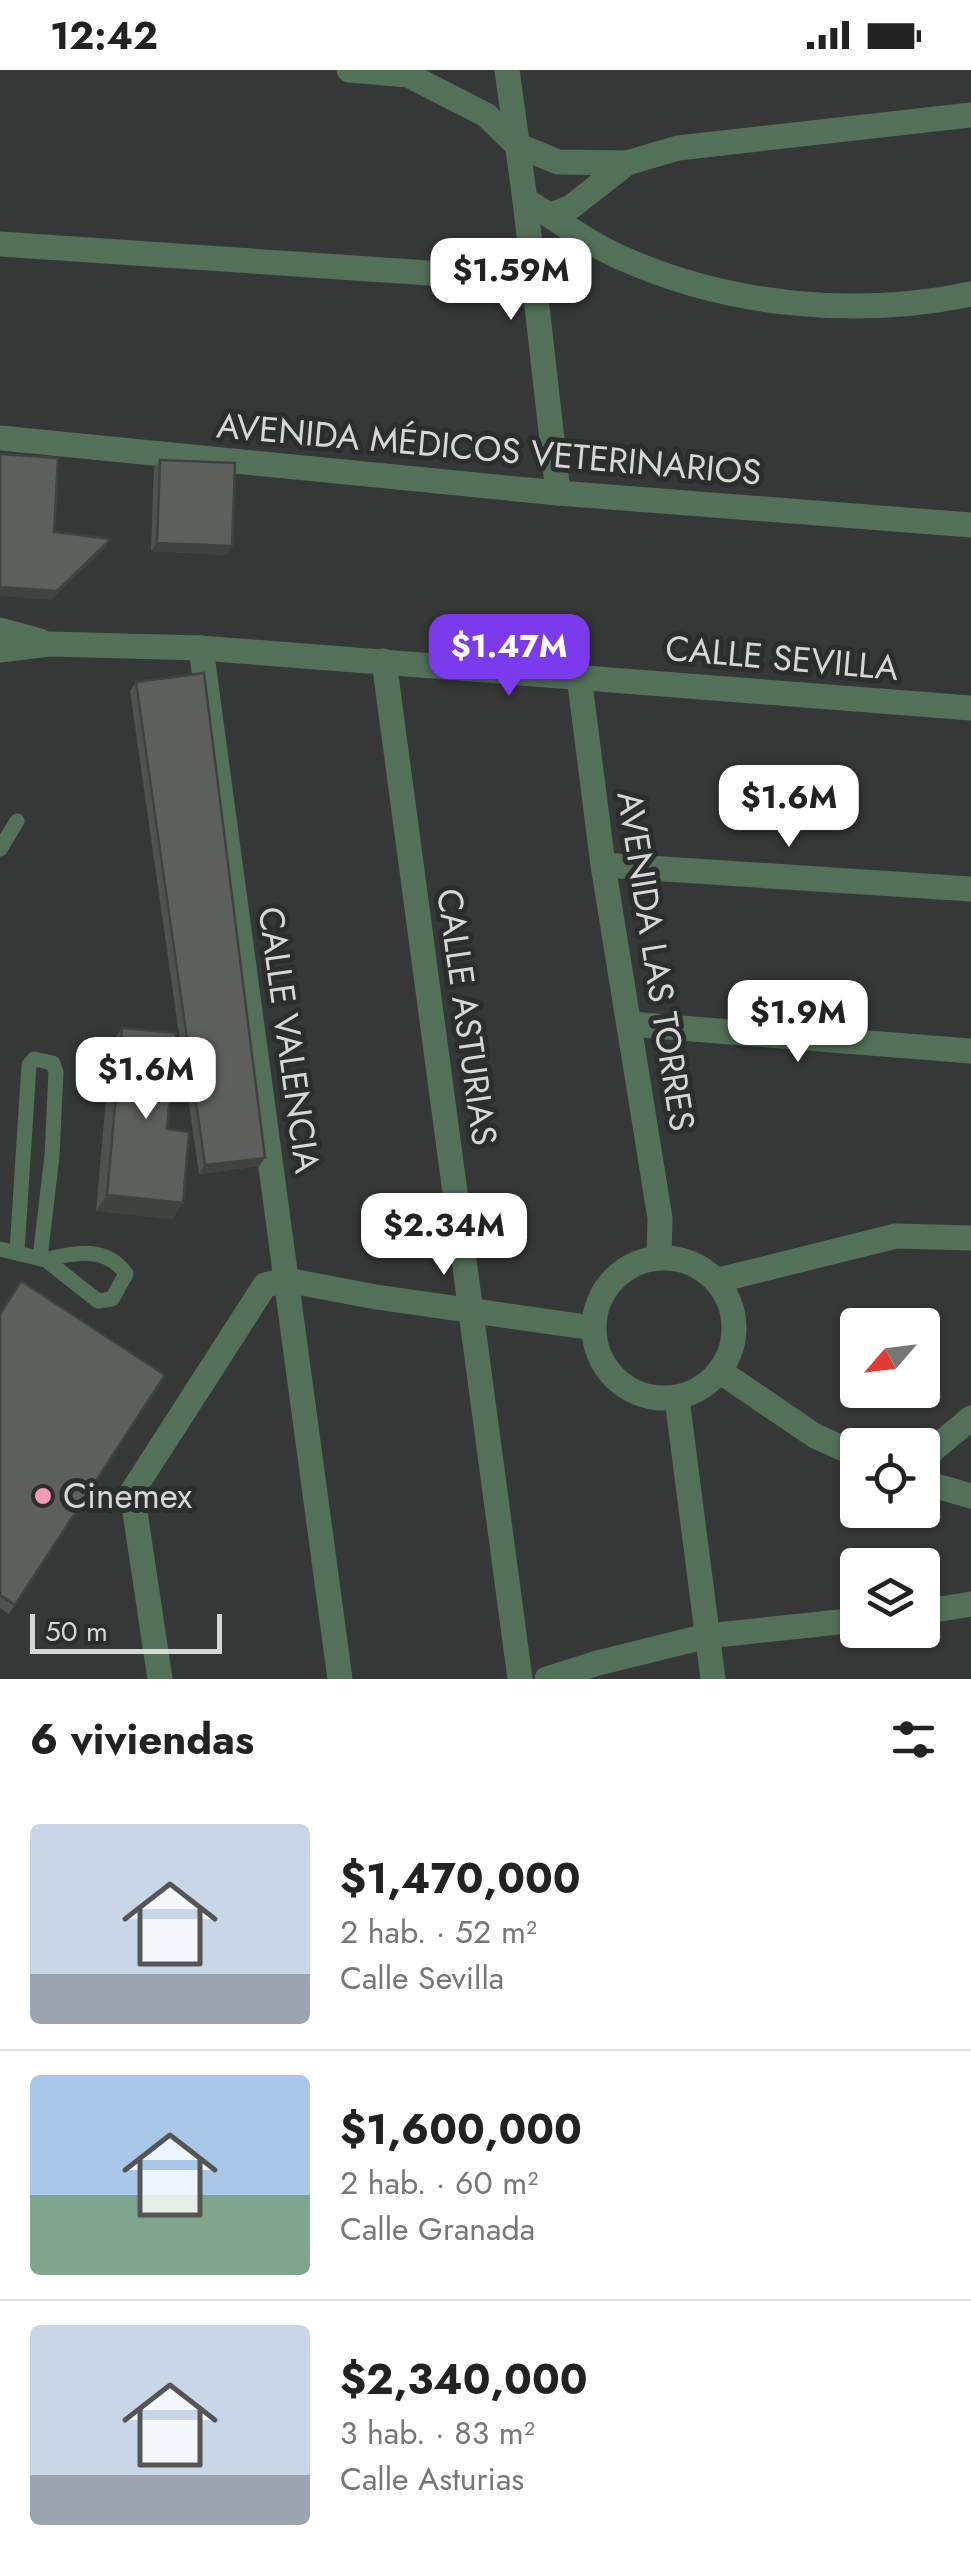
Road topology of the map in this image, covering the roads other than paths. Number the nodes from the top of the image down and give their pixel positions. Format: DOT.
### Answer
graph roads {
  1 [pos="349,70"];
  2 [pos="507,70"];
  3 [pos="971,115"];
  4 [pos="517,146"];
  5 [pos="627,164"];
  6 [pos="525,200"];
  7 [pos="550,215"];
  8 [pos="0,244"];
  9 [pos="534,280"];
  10 [pos="971,294"];
  11 [pos="0,438"];
  12 [pos="558,493"];
  13 [pos="971,526"];
  14 [pos="0,630"];
  15 [pos="49,644"];
  16 [pos="201,648"];
  17 [pos="0,650"];
  18 [pos="384,662"];
  19 [pos="579,676"];
  20 [pos="971,708"];
  21 [pos="17,822"];
  22 [pos="0,849"];
  23 [pos="604,865"];
  24 [pos="971,889"];
  25 [pos="630,1024"];
  26 [pos="971,1051"];
  27 [pos="22,1190"];
  28 [pos="46,1192"];
  29 [pos="971,1238"];
  30 [pos="5,1251"];
  31 [pos="658,1256"];
  32 [pos="43,1258"];
  33 [pos="286,1280"];
  34 [pos="719,1280"];
  35 [pos="470,1309"];
  36 [pos="592,1328"];
  37 [pos="721,1372"];
  38 [pos="677,1399"];
  39 [pos="971,1418"];
  40 [pos="940,1444"];
  41 [pos="840,1448"];
  42 [pos="940,1487"];
  43 [pos="971,1496"];
  44 [pos="971,1604"];
  45 [pos="940,1609"];
  46 [pos="840,1622"];
  47 [pos="708,1636"];
  48 [pos="160,1679"];
  49 [pos="340,1679"];
  50 [pos="520,1679"];
  51 [pos="547,1679"];
  52 [pos="712,1679"];
  1 -- 4 [label="street"];
  2 -- 4 [label="street"];
  3 -- 5 [label="street"];
  4 -- 5 [label="street"];
  4 -- 6 [label="street"];
  5 -- 7 [label="street"];
  6 -- 7 [label="street"];
  6 -- 9 [label="street"];
  7 -- 10 [label="street"];
  8 -- 9 [label="street"];
  9 -- 12 [label="street"];
  11 -- 12 [label="street, AVENIDA MÉDICOS VETERINARIOS"];
  12 -- 13 [label="street, AVENIDA MÉDICOS VETERINARIOS"];
  14 -- 15 [label="street, CALLE SEVILLA"];
  15 -- 16 [label="street, CALLE SEVILLA"];
  15 -- 17 [label="street, CALLE SEVILLA"];
  16 -- 18 [label="street, CALLE SEVILLA"];
  16 -- 33 [label="street, CALLE VALENCIA"];
  18 -- 19 [label="street, CALLE SEVILLA"];
  18 -- 35 [label="street, CALLE ASTURIAS"];
  19 -- 20 [label="street, CALLE SEVILLA"];
  19 -- 23 [label="street, AVENIDA LAS TORRES"];
  21 -- 22 [label="lane"];
  23 -- 24 [label="street"];
  23 -- 25 [label="street, AVENIDA LAS TORRES"];
  25 -- 26 [label="street"];
  25 -- 31 [label="street, AVENIDA LAS TORRES"];
  27 -- 28 [label="lane"];
  27 -- 28 [label="lane"];
  27 -- 30 [label="lane"];
  28 -- 32 [label="lane"];
  29 -- 34 [label="street"];
  30 -- 32 [label="lane"];
  31 -- 34 [label="street"];
  31 -- 36 [label="street"];
  32 -- 32 [label="lane"];
  33 -- 35 [label="street"];
  33 -- 48 [label="street"];
  33 -- 49 [label="street, CALLE VALENCIA"];
  34 -- 37 [label="street"];
  35 -- 36 [label="street"];
  35 -- 50 [label="street, CALLE ASTURIAS"];
  36 -- 38 [label="street"];
  37 -- 38 [label="street"];
  37 -- 41 [label="street"];
  38 -- 47 [label="street"];
  39 -- 40 [label="street"];
  42 -- 43 [label="street"];
  44 -- 45 [label="street"];
  46 -- 47 [label="street"];
  47 -- 51 [label="street"];
  47 -- 52 [label="street"];
}
